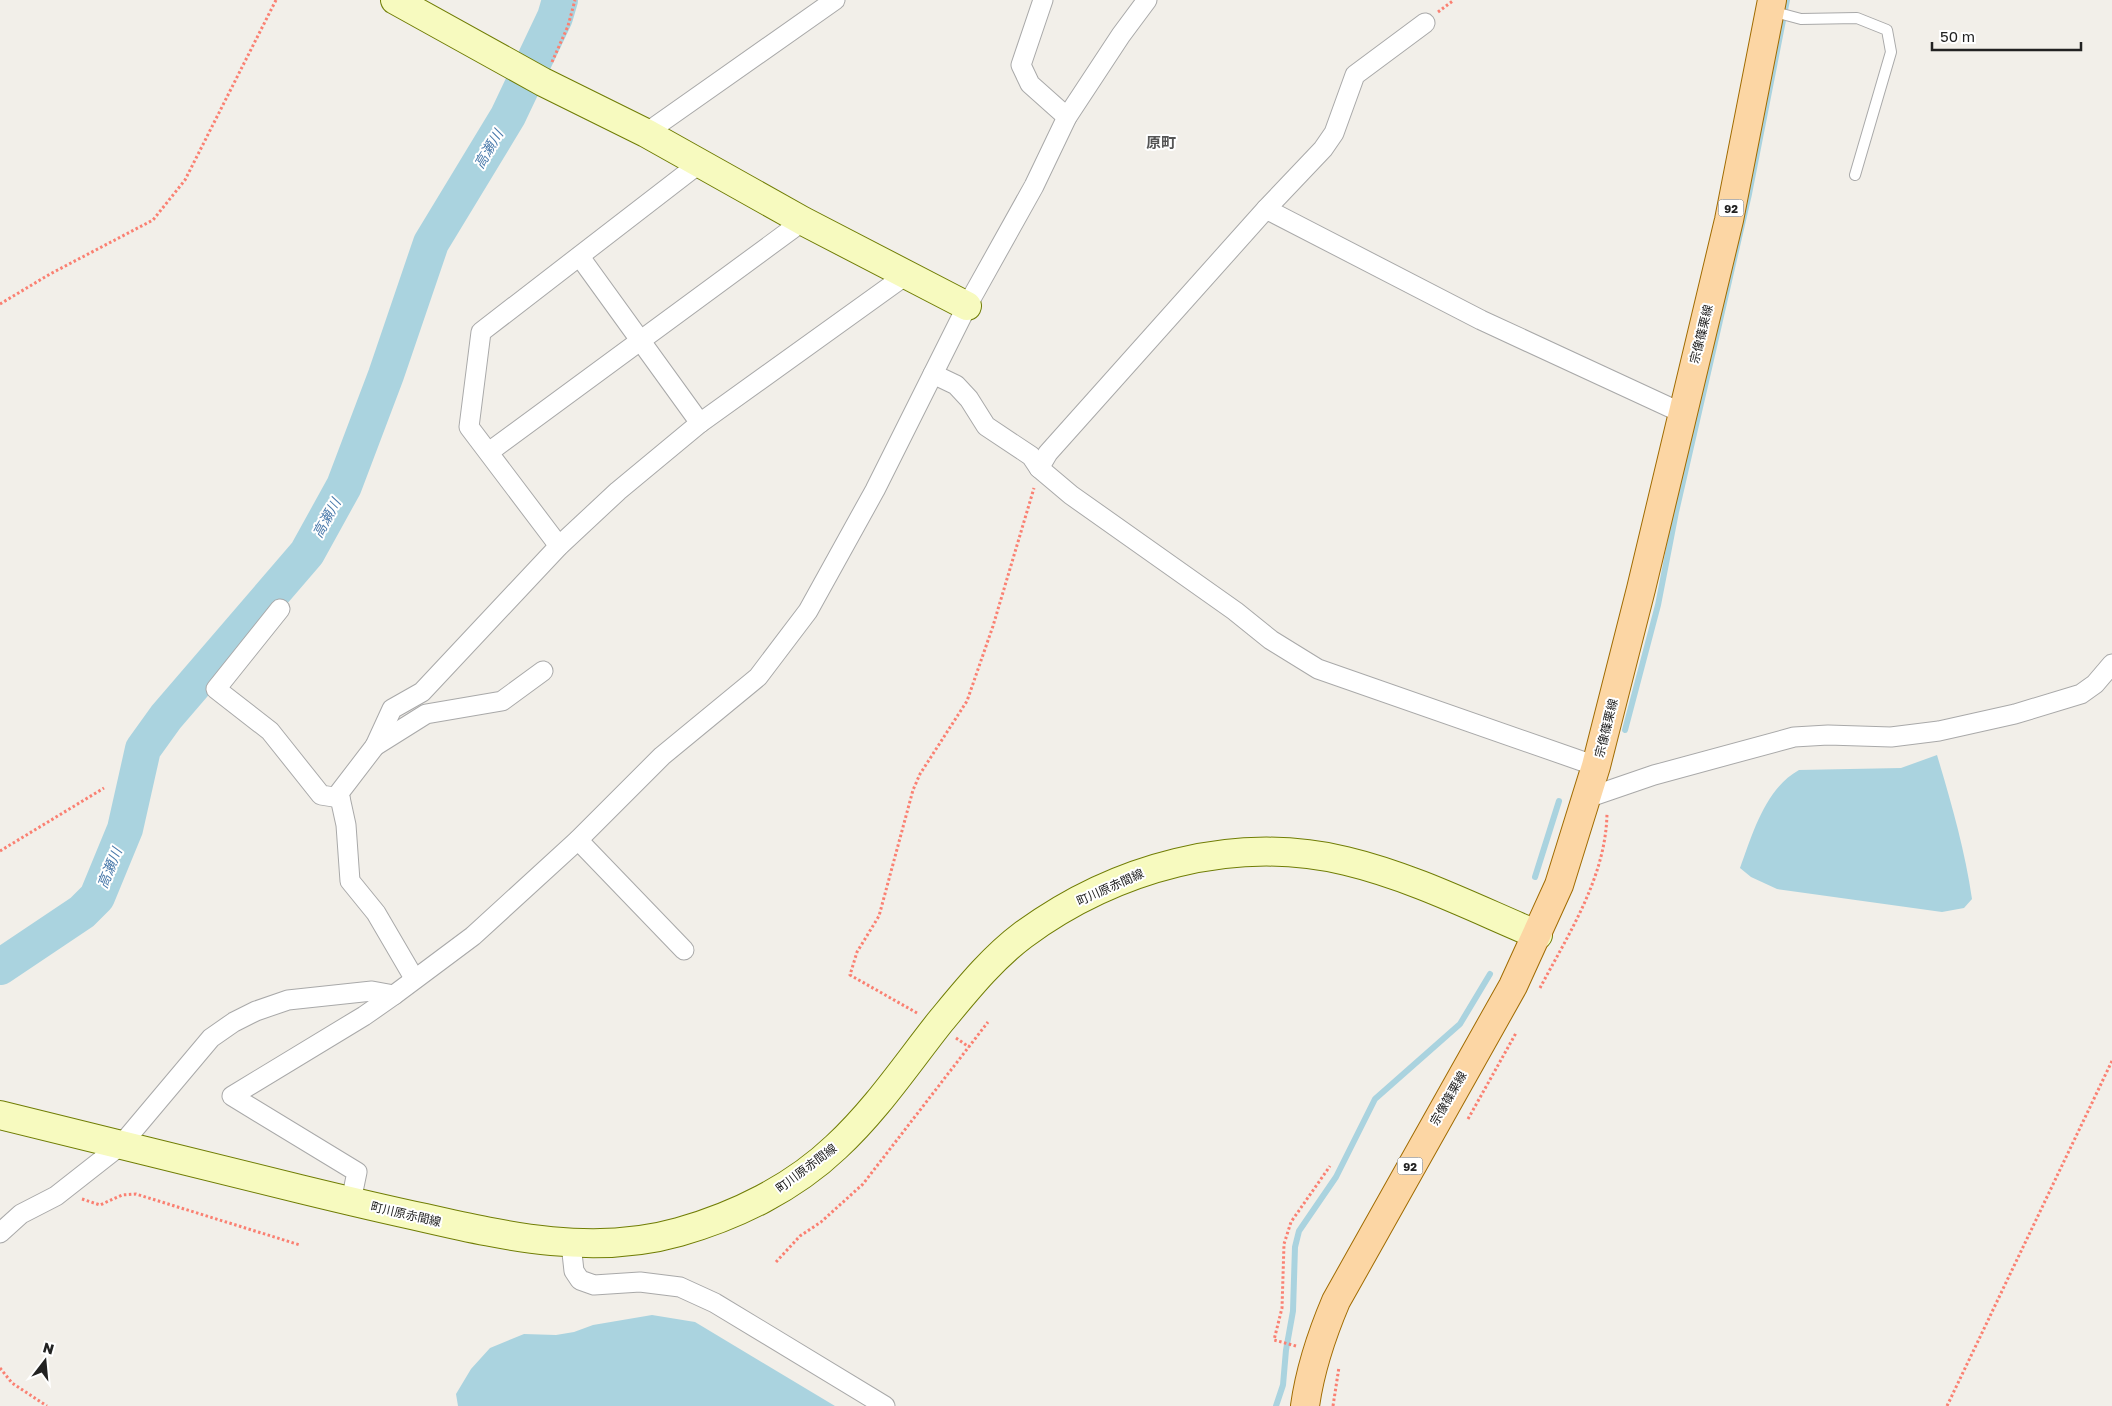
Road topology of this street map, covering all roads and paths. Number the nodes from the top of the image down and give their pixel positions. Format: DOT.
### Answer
graph roads {
  1 [pos="276,0"];
  2 [pos="395,0"];
  3 [pos="575,0"];
  4 [pos="835,0"];
  5 [pos="1043,0"];
  6 [pos="1147,0"];
  7 [pos="1771,5"];
  8 [pos="1425,22"];
  9 [pos="543,82"];
  10 [pos="1067,117"];
  11 [pos="646,133"];
  12 [pos="700,163"];
  13 [pos="1855,175"];
  14 [pos="1266,209"];
  15 [pos="803,221"];
  16 [pos="580,257"];
  17 [pos="906,275"];
  18 [pos="0,304"];
  19 [pos="967,306"];
  20 [pos="640,340"];
  21 [pos="933,374"];
  22 [pos="1682,413"];
  23 [pos="700,423"];
  24 [pos="489,452"];
  25 [pos="1039,468"];
  26 [pos="559,546"];
  27 [pos="280,609"];
  28 [pos="2112,664"];
  29 [pos="543,671"];
  30 [pos="375,746"];
  31 [pos="1596,766"];
  32 [pos="104,788"];
  33 [pos="340,798"];
  34 [pos="1587,798"];
  35 [pos="578,840"];
  36 [pos="0,851"];
  37 [pos="1538,936"];
  38 [pos="684,950"];
  39 [pos="414,978"];
  40 [pos="394,995"];
  41 [pos="988,1022"];
  42 [pos="938,1025"];
  43 [pos="2112,1061"];
  44 [pos="0,1115"];
  45 [pos="121,1145"];
  46 [pos="1330,1166"];
  47 [pos="68,1187"];
  48 [pos="351,1201"];
  49 [pos="0,1234"];
  50 [pos="571,1244"];
  51 [pos="300,1245"];
  52 [pos="776,1262"];
  53 [pos="1318,1352"];
  54 [pos="0,1368"];
  55 [pos="47,1406"];
  56 [pos="885,1406"];
  57 [pos="1305,1406"];
  58 [pos="1947,1406"];
  1 -- 18 [label="path"];
  2 -- 9 [label="main road"];
  3 -- 9 [label="path"];
  4 -- 11 [label="street"];
  5 -- 10 [label="street"];
  6 -- 10 [label="street"];
  7 -- 13 [label="lane"];
  7 -- 22 [label="main road, 宗像篠栗線 / 92"];
  8 -- 14 [label="street"];
  9 -- 11 [label="main road"];
  10 -- 19 [label="street"];
  11 -- 12 [label="main road"];
  12 -- 15 [label="main road"];
  12 -- 16 [label="street"];
  14 -- 22 [label="street"];
  14 -- 25 [label="street"];
  15 -- 17 [label="main road"];
  15 -- 20 [label="street"];
  16 -- 20 [label="street"];
  16 -- 24 [label="street"];
  17 -- 19 [label="main road"];
  17 -- 23 [label="street"];
  19 -- 21 [label="street"];
  20 -- 23 [label="street"];
  20 -- 24 [label="street"];
  21 -- 25 [label="street"];
  21 -- 35 [label="street"];
  22 -- 31 [label="main road, 宗像篠栗線 / 92"];
  23 -- 26 [label="street"];
  24 -- 26 [label="street"];
  25 -- 31 [label="street"];
  25 -- 42 [label="path"];
  26 -- 30 [label="street"];
  27 -- 33 [label="street"];
  28 -- 34 [label="street"];
  29 -- 30 [label="street"];
  30 -- 33 [label="street"];
  31 -- 34 [label="main road, 宗像篠栗線 / 92"];
  32 -- 36 [label="path"];
  33 -- 39 [label="street"];
  34 -- 37 [label="main road, 宗像篠栗線 / 92"];
  35 -- 38 [label="street"];
  35 -- 39 [label="street"];
  37 -- 42 [label="main road, 町川原赤間線"];
  37 -- 53 [label="main road, 宗像篠栗線 / 92"];
  39 -- 40 [label="street"];
  40 -- 45 [label="street"];
  40 -- 48 [label="street"];
  41 -- 52 [label="path"];
  42 -- 50 [label="main road, 町川原赤間線"];
  43 -- 58 [label="path"];
  44 -- 45 [label="main road, 町川原赤間線"];
  45 -- 47 [label="street"];
  45 -- 48 [label="main road, 町川原赤間線"];
  46 -- 53 [label="path"];
  47 -- 49 [label="street"];
  47 -- 51 [label="path"];
  48 -- 50 [label="main road, 町川原赤間線"];
  50 -- 56 [label="street"];
  53 -- 57 [label="main road, 宗像篠栗線 / 92"];
  54 -- 55 [label="path"];
}
